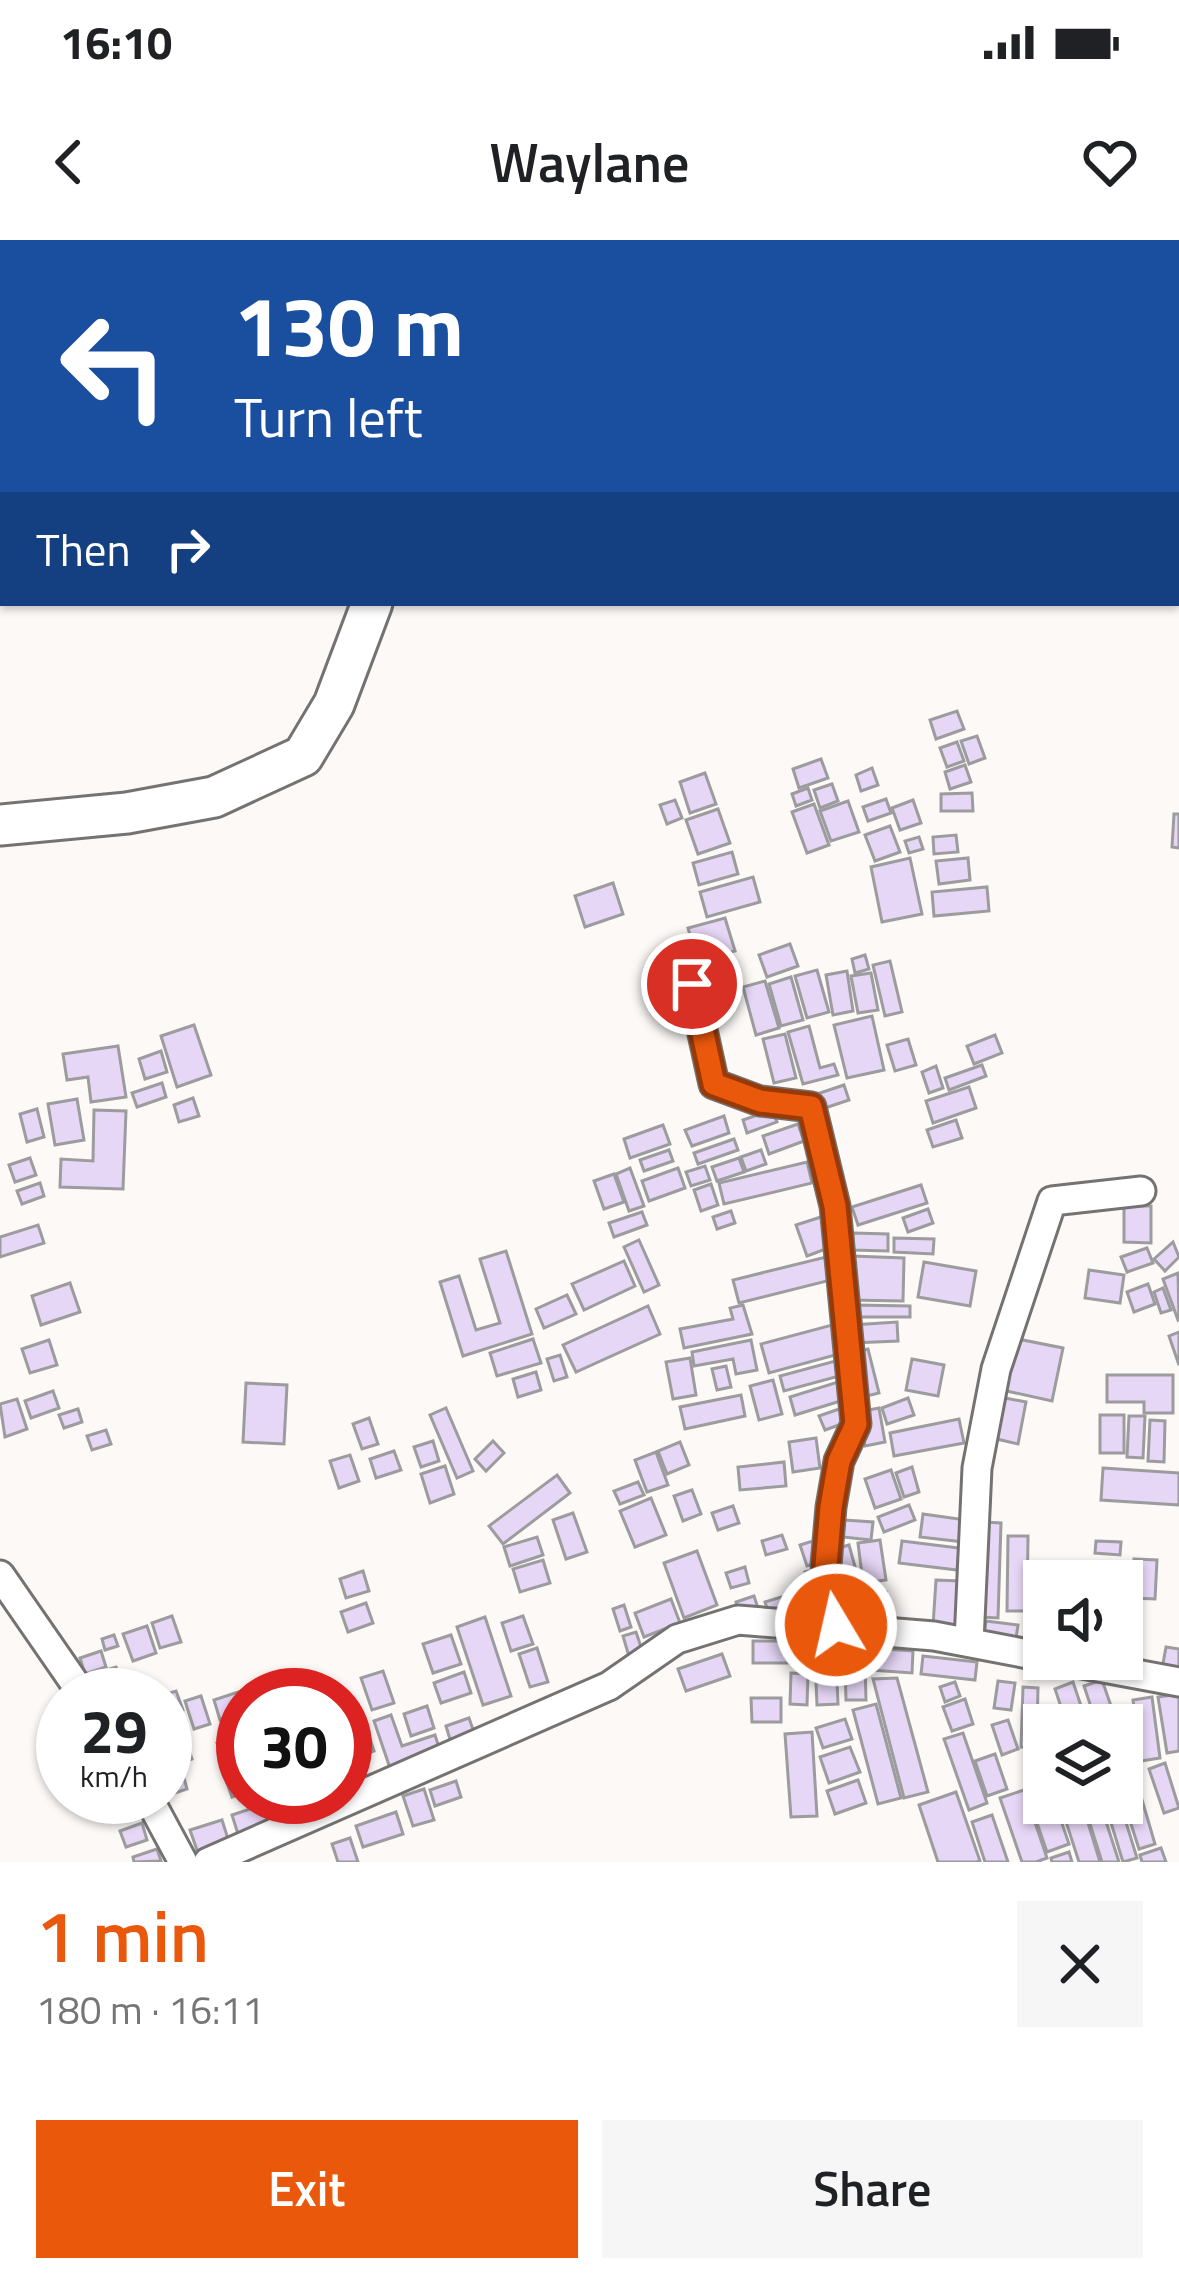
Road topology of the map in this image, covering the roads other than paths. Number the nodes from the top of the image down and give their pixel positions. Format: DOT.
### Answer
graph roads {
  1 [pos="371,606"];
  2 [pos="0,825"];
  3 [pos="692,984"];
  4 [pos="1141,1191"];
  5 [pos="0,1575"];
  6 [pos="836,1625"];
  7 [pos="968,1642"];
  8 [pos="1023,1653"];
  9 [pos="64,1668"];
  10 [pos="1143,1675"];
  11 [pos="1179,1682"];
  12 [pos="163,1824"];
  13 [pos="183,1862"];
  14 [pos="208,1862"];
  1 -- 2 [label="street"];
  3 -- 6 [label="street"];
  4 -- 7 [label="street"];
  5 -- 9 [label="street"];
  6 -- 7 [label="street"];
  6 -- 14 [label="street"];
  7 -- 8 [label="street"];
  10 -- 11 [label="street"];
  12 -- 13 [label="street"];
}
